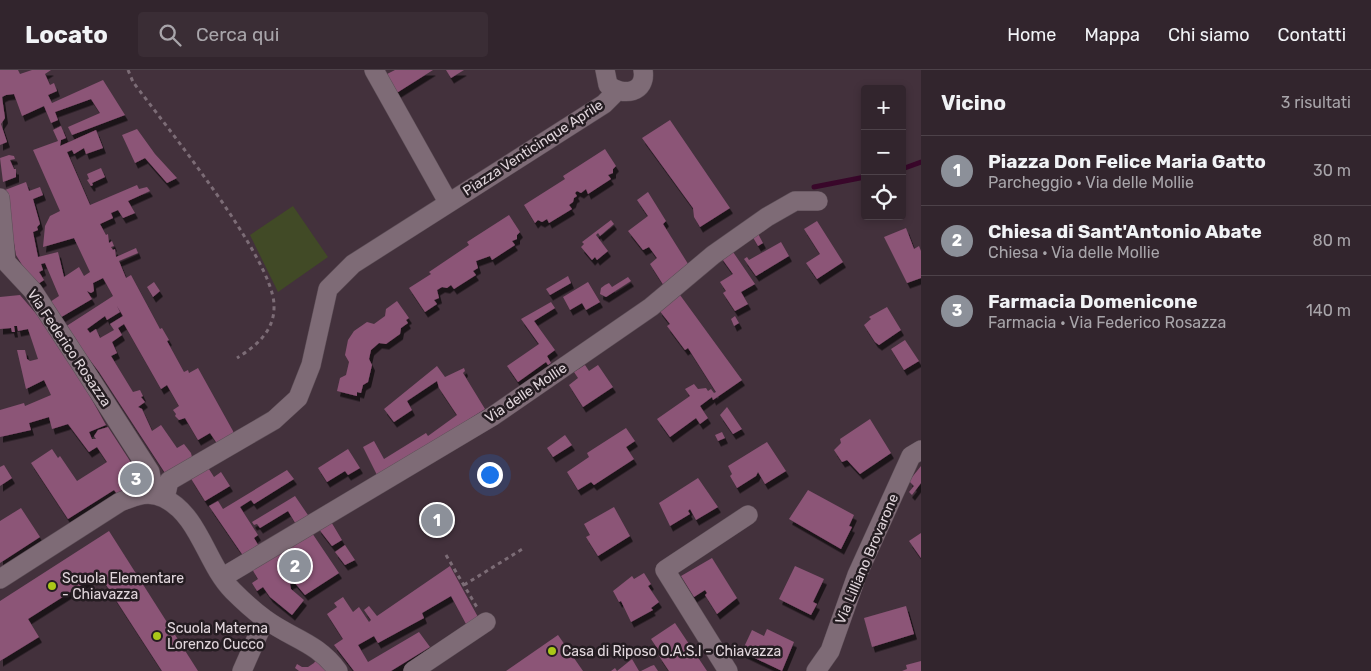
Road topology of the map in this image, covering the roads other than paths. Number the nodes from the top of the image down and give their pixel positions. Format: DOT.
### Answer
graph roads {
  1 [pos="374,70"];
  2 [pos="605,70"];
  3 [pos="643,70"];
  4 [pos="616,92"];
  5 [pos="0,198"];
  6 [pos="818,201"];
  7 [pos="448,202"];
  8 [pos="3,267"];
  9 [pos="921,450"];
  10 [pos="160,496"];
  11 [pos="748,515"];
  12 [pos="223,577"];
  13 [pos="0,579"];
  14 [pos="265,619"];
  15 [pos="486,622"];
  16 [pos="242,671"];
  17 [pos="338,671"];
  18 [pos="413,671"];
  19 [pos="728,671"];
  20 [pos="816,671"];
  1 -- 7 [label="street, Piazza Venticinque Aprile"];
  2 -- 4 [label="street, Piazza Venticinque Aprile"];
  3 -- 4 [label="street, Piazza Venticinque Aprile"];
  4 -- 7 [label="street, Piazza Venticinque Aprile"];
  5 -- 8 [label="street, Via Federico Rosazza"];
  6 -- 12 [label="street, Via delle Mollie"];
  7 -- 10 [label="street, Piazza Venticinque Aprile"];
  8 -- 10 [label="street, Via Federico Rosazza"];
  9 -- 20 [label="street, Via Lilliano Brovarone"];
  10 -- 12 [label="street"];
  10 -- 13 [label="street"];
  11 -- 19 [label="street"];
  12 -- 14 [label="street"];
  14 -- 16 [label="street"];
  14 -- 17 [label="street"];
  15 -- 18 [label="street"];
}
